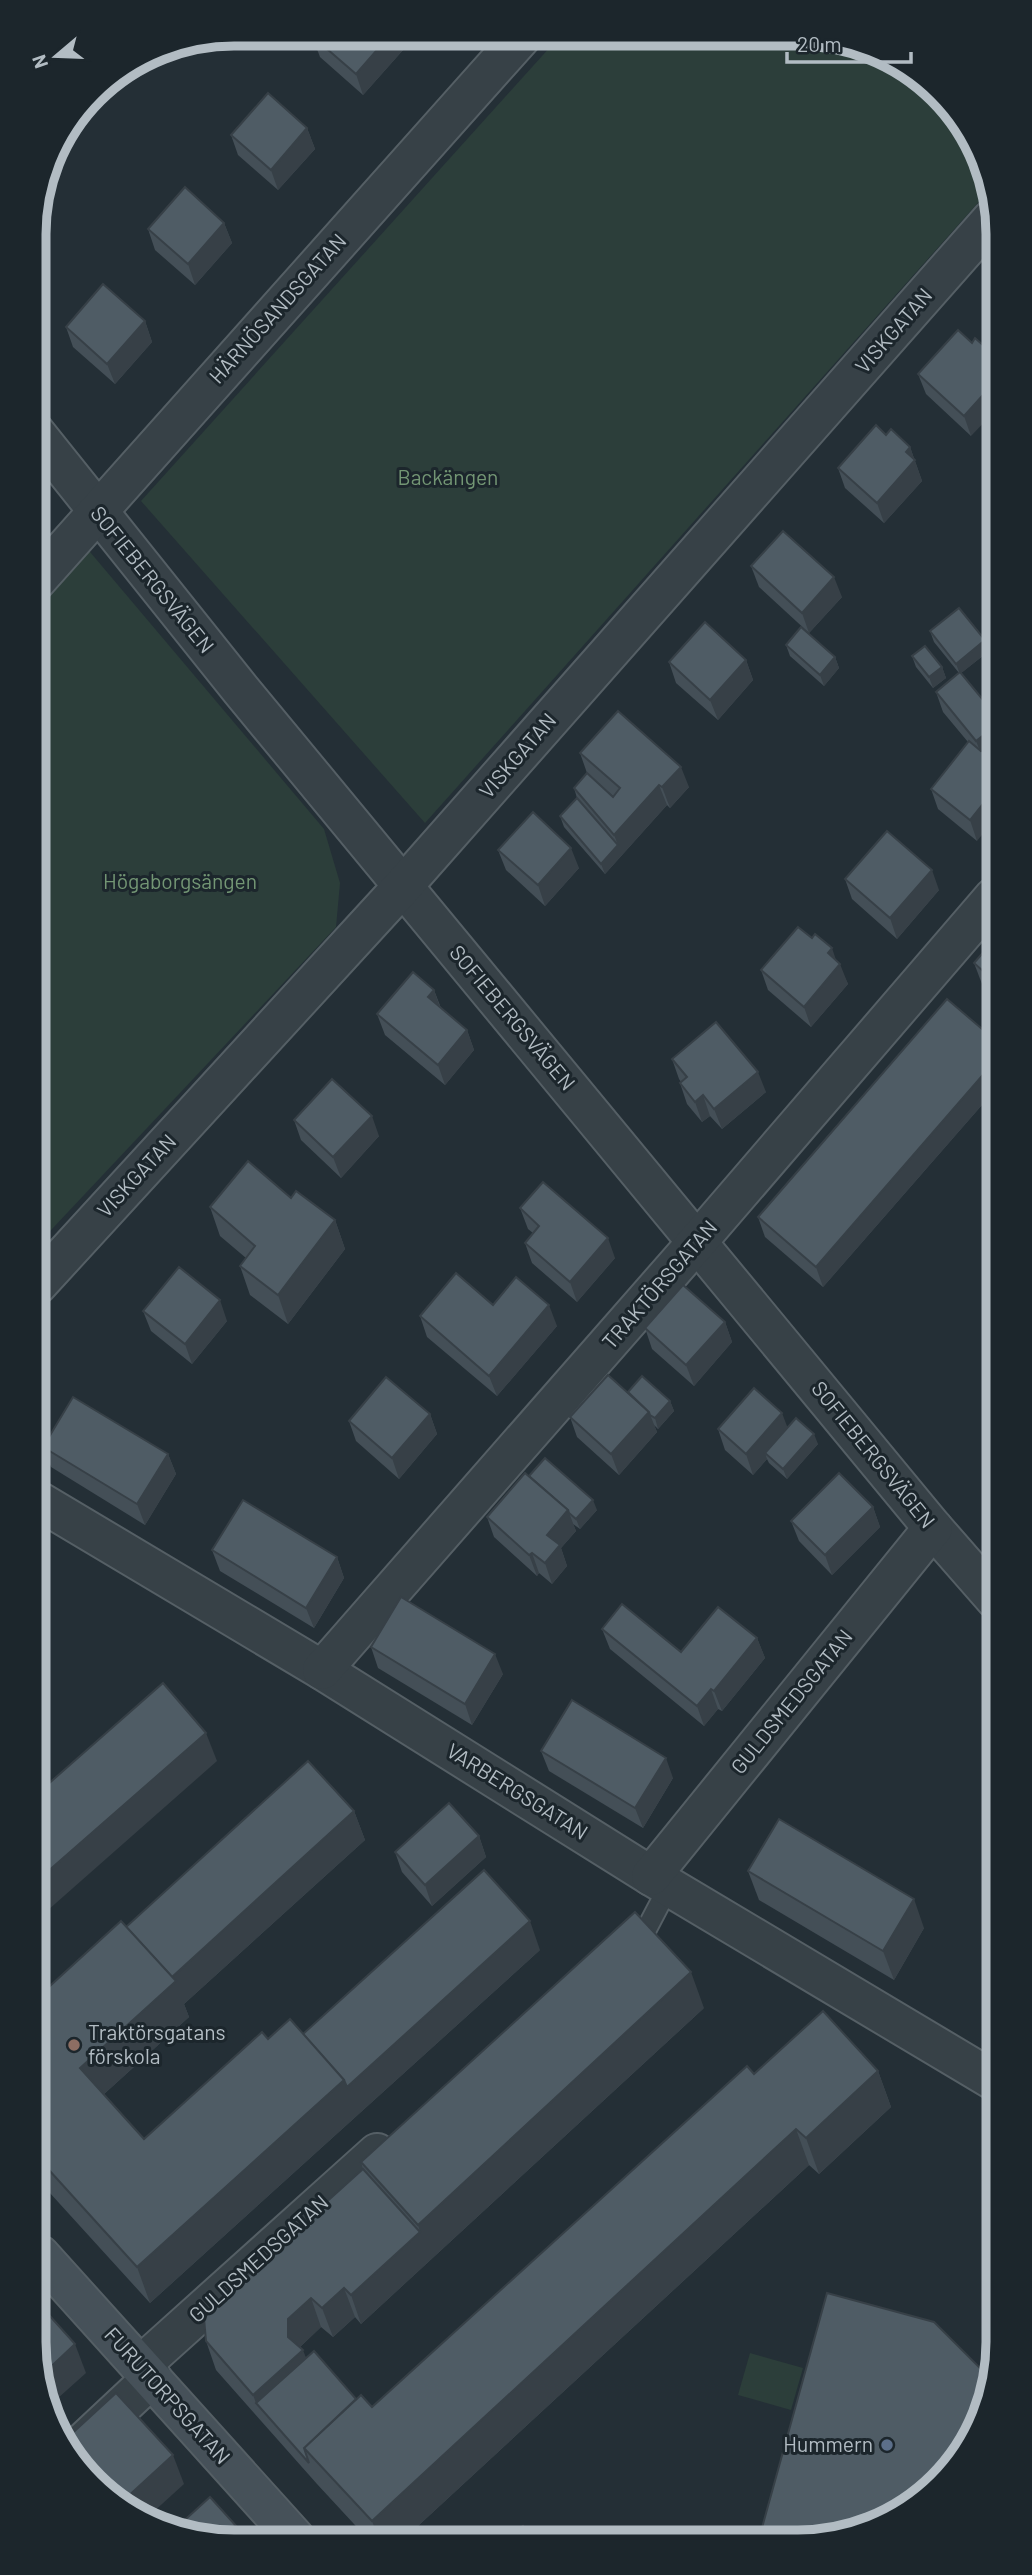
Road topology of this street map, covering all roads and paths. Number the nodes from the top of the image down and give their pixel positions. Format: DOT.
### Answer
graph roads {
  1 [pos="513,46"];
  2 [pos="986,226"];
  3 [pos="46,446"];
  4 [pos="97,512"];
  5 [pos="46,570"];
  6 [pos="403,886"];
  7 [pos="986,906"];
  8 [pos="697,1242"];
  9 [pos="46,1276"];
  10 [pos="46,1505"];
  11 [pos="933,1528"];
  12 [pos="986,1589"];
  13 [pos="323,1670"];
  14 [pos="660,1881"];
  15 [pos="615,1958"];
  16 [pos="986,2075"];
  17 [pos="389,2154"];
  18 [pos="46,2262"];
  19 [pos="146,2372"];
  20 [pos="78,2446"];
  21 [pos="288,2530"];
  1 -- 4 [label="street, HÄRNÖSANDSGATAN"];
  2 -- 6 [label="street, VISKGATAN"];
  3 -- 4 [label="street, SOFIEBERGSVÄGEN"];
  4 -- 5 [label="street, HÄRNÖSANDSGATAN"];
  4 -- 6 [label="street, SOFIEBERGSVÄGEN"];
  6 -- 8 [label="street, SOFIEBERGSVÄGEN"];
  6 -- 9 [label="street, VISKGATAN"];
  7 -- 8 [label="street, TRAKTÖRSGATAN"];
  8 -- 11 [label="street, SOFIEBERGSVÄGEN"];
  8 -- 13 [label="street, TRAKTÖRSGATAN"];
  10 -- 13 [label="street, VARBERGSGATAN"];
  11 -- 12 [label="street, SOFIEBERGSVÄGEN"];
  11 -- 14 [label="street, GULDSMEDSGATAN"];
  13 -- 14 [label="street, VARBERGSGATAN"];
  14 -- 15 [label="lane"];
  14 -- 16 [label="street, VARBERGSGATAN"];
  17 -- 19 [label="street, GULDSMEDSGATAN"];
  18 -- 19 [label="street, FURUTORPSGATAN"];
  19 -- 20 [label="street, GULDSMEDSGATAN"];
  19 -- 21 [label="street, FURUTORPSGATAN"];
}
